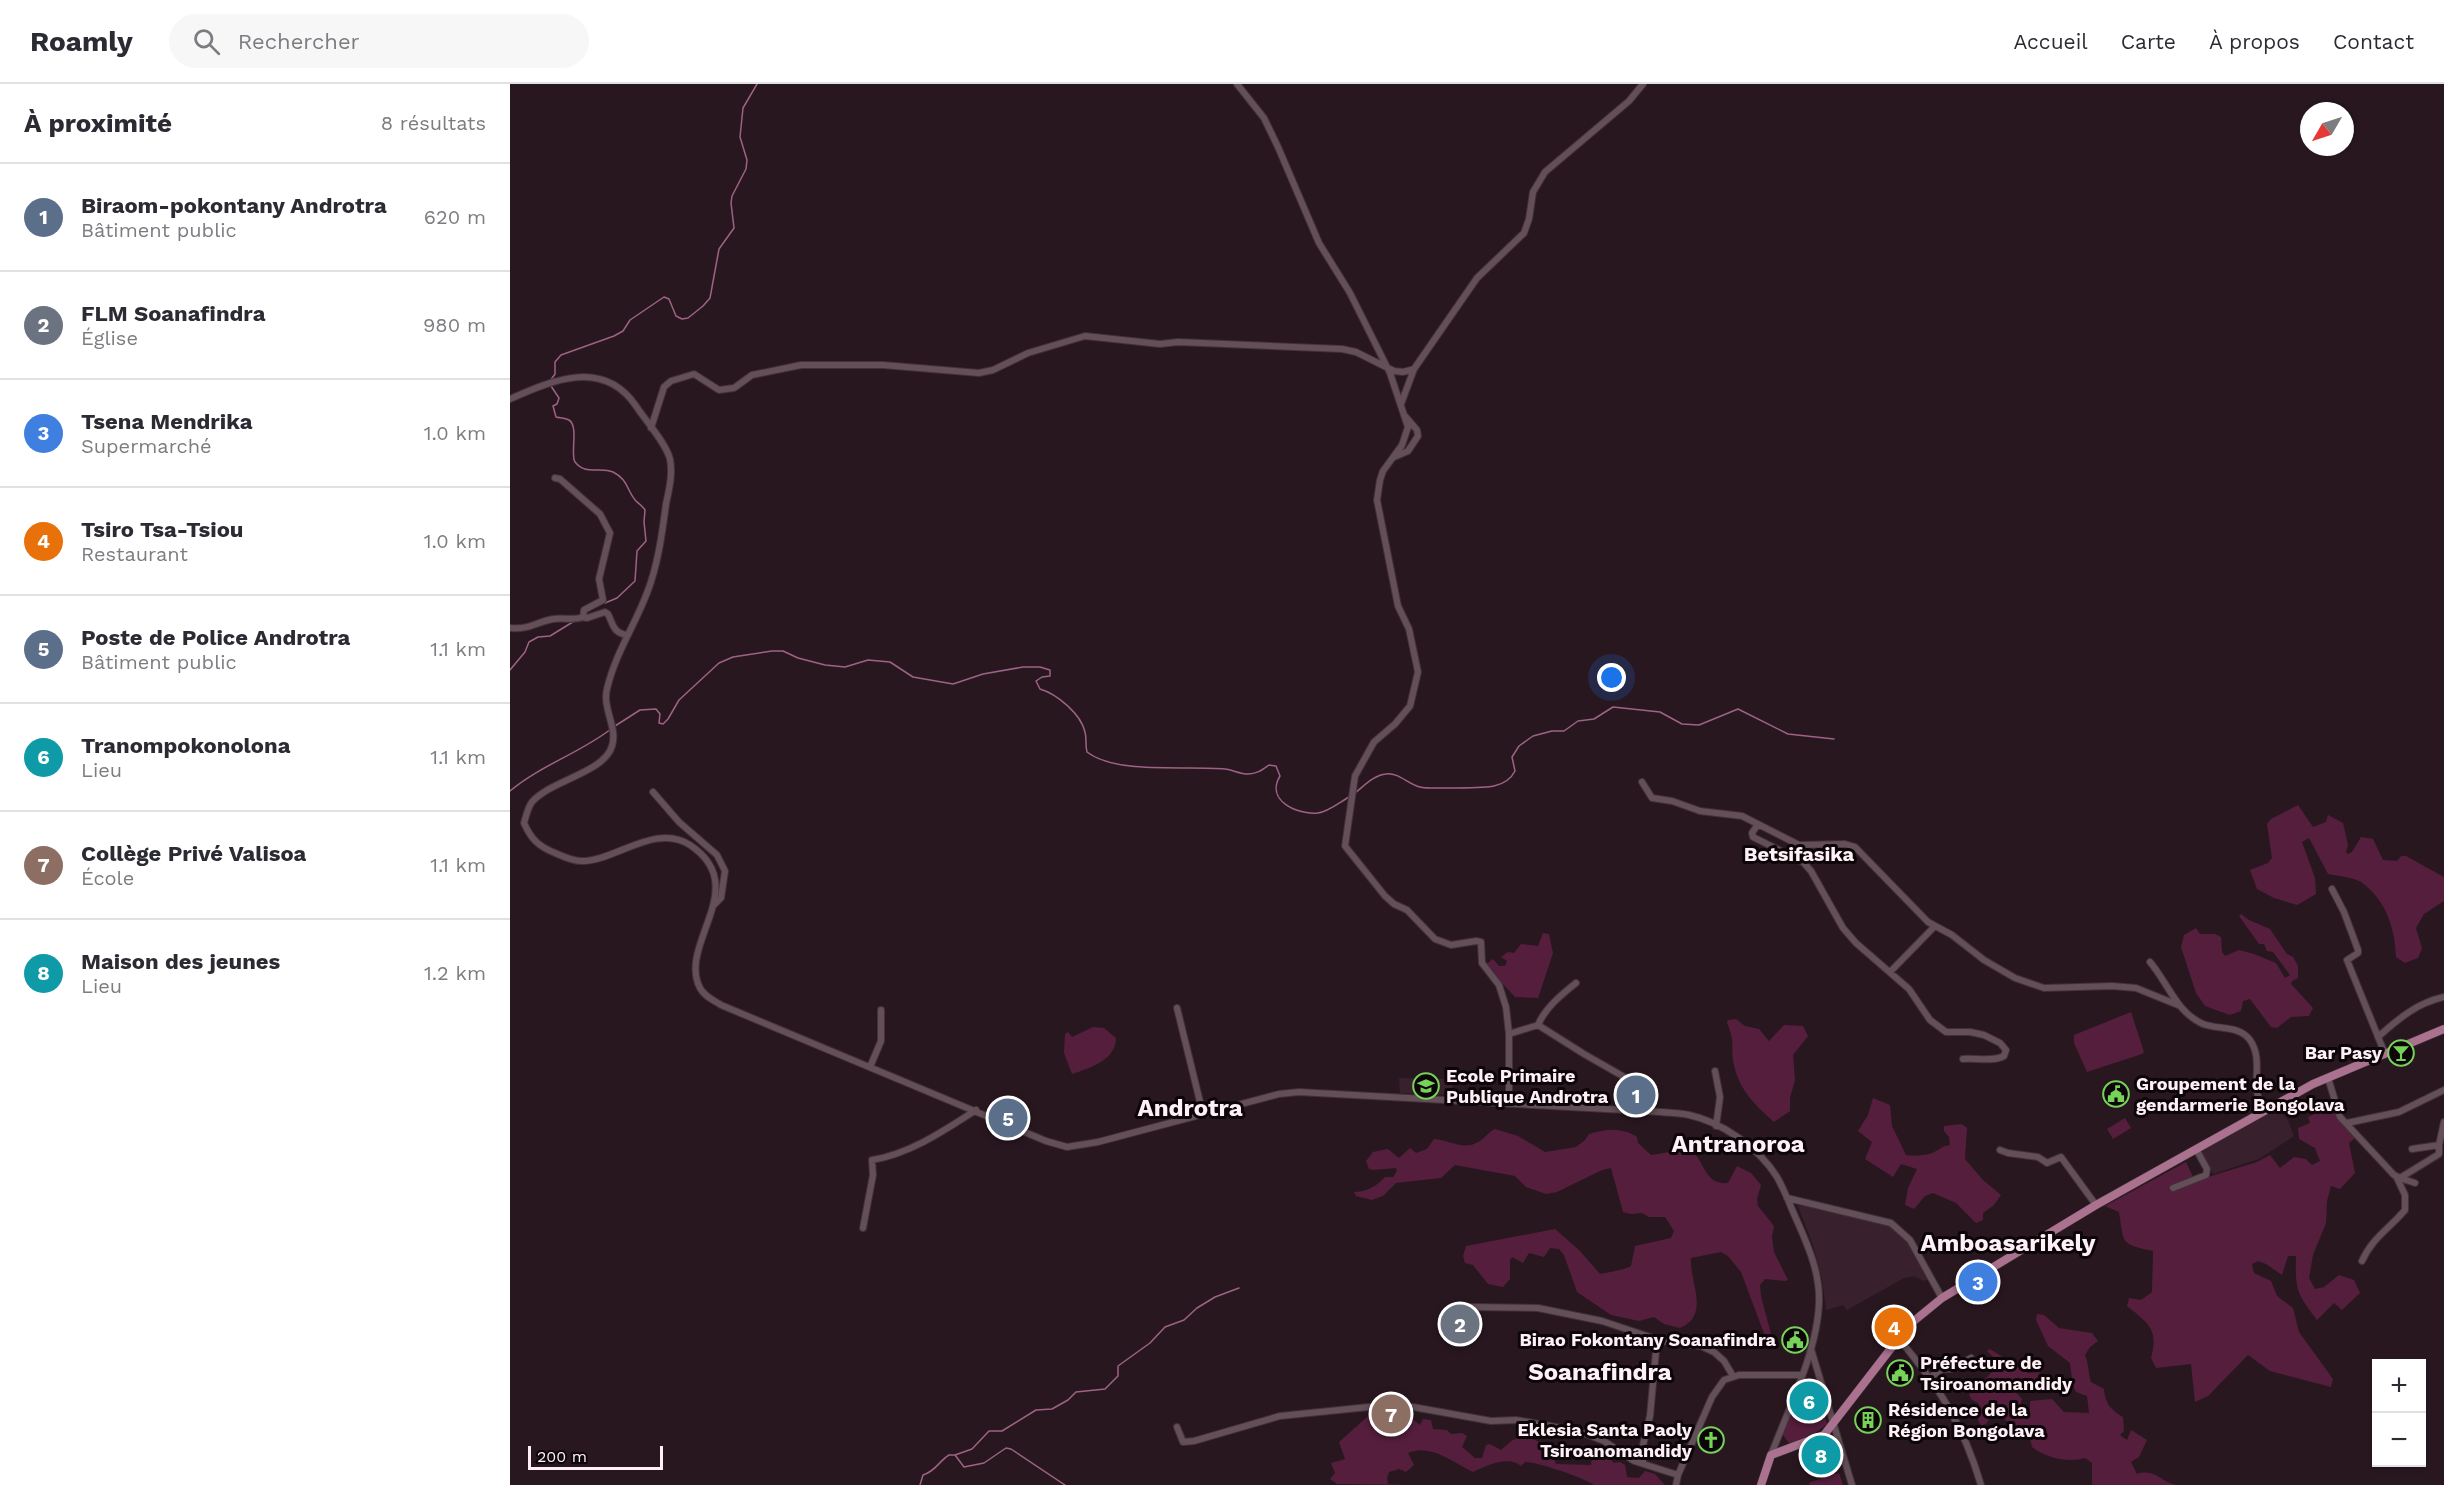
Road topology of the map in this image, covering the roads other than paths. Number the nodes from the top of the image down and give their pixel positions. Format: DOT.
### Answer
graph roads {
  1 [pos="1237,84"];
  2 [pos="1643,84"];
  3 [pos="1386,367"];
  4 [pos="1414,369"];
  5 [pos="510,399"];
  6 [pos="1401,405"];
  7 [pos="1404,414"];
  8 [pos="651,428"];
  9 [pos="1393,457"];
  10 [pos="555,478"];
  11 [pos="583,617"];
  12 [pos="510,628"];
  13 [pos="627,635"];
  14 [pos="1642,782"];
  15 [pos="653,792"];
  16 [pos="1758,824"];
  17 [pos="2332,889"];
  18 [pos="713,906"];
  19 [pos="1935,926"];
  20 [pos="2150,962"];
  21 [pos="1890,972"];
  22 [pos="1576,983"];
  23 [pos="2444,997"];
  24 [pos="2178,1005"];
  25 [pos="1177,1008"];
  26 [pos="881,1010"];
  27 [pos="1538,1025"];
  28 [pos="2444,1029"];
  29 [pos="1509,1034"];
  30 [pos="2378,1037"];
  31 [pos="2385,1053"];
  32 [pos="1963,1059"];
  33 [pos="870,1067"];
  34 [pos="1715,1071"];
  35 [pos="2328,1078"];
  36 [pos="1640,1086"];
  37 [pos="2444,1090"];
  38 [pos="1509,1104"];
  39 [pos="976,1110"];
  40 [pos="2264,1112"];
  41 [pos="1203,1114"];
  42 [pos="2444,1122"];
  43 [pos="2347,1123"];
  44 [pos="1716,1126"];
  45 [pos="2439,1145"];
  46 [pos="2196,1149"];
  47 [pos="2412,1149"];
  48 [pos="2000,1150"];
  49 [pos="2398,1177"];
  50 [pos="2415,1183"];
  51 [pos="2173,1188"];
  52 [pos="1787,1198"];
  53 [pos="2096,1205"];
  54 [pos="863,1228"];
  55 [pos="2362,1261"];
  56 [pos="1942,1298"];
  57 [pos="1468,1307"];
  58 [pos="1899,1339"];
  59 [pos="1657,1340"];
  60 [pos="1811,1349"];
  61 [pos="1971,1358"];
  62 [pos="1801,1375"];
  63 [pos="1733,1376"];
  64 [pos="1931,1377"];
  65 [pos="1833,1423"];
  66 [pos="1177,1427"];
  67 [pos="1778,1436"];
  68 [pos="1788,1448"];
  69 [pos="1771,1455"];
  70 [pos="1643,1461"];
  71 [pos="1678,1474"];
  72 [pos="1676,1485"];
  73 [pos="1761,1485"];
  74 [pos="1852,1485"];
  75 [pos="1981,1485"];
  1 -- 3 [label="street"];
  2 -- 4 [label="street"];
  3 -- 4 [label="street"];
  3 -- 6 [label="street"];
  3 -- 8 [label="street"];
  4 -- 6 [label="street"];
  5 -- 8 [label="street"];
  6 -- 7 [label="street"];
  7 -- 9 [label="street"];
  7 -- 9 [label="street"];
  8 -- 13 [label="street"];
  9 -- 29 [label="street"];
  10 -- 11 [label="street"];
  11 -- 12 [label="street"];
  11 -- 13 [label="street"];
  13 -- 18 [label="street"];
  14 -- 16 [label="street"];
  15 -- 18 [label="street"];
  16 -- 19 [label="street"];
  16 -- 21 [label="street"];
  17 -- 30 [label="street"];
  18 -- 33 [label="street"];
  19 -- 21 [label="street"];
  19 -- 24 [label="street"];
  20 -- 24 [label="street"];
  21 -- 32 [label="street"];
  22 -- 27 [label="street"];
  23 -- 30 [label="street"];
  24 -- 40 [label="street"];
  25 -- 41 [label="street"];
  26 -- 33 [label="street"];
  27 -- 29 [label="street"];
  27 -- 36 [label="street"];
  28 -- 31 [label="main road"];
  29 -- 38 [label="street"];
  30 -- 31 [label="street"];
  31 -- 35 [label="main road"];
  33 -- 39 [label="street"];
  34 -- 44 [label="street"];
  35 -- 40 [label="main road"];
  35 -- 43 [label="street"];
  37 -- 43 [label="street"];
  38 -- 41 [label="street"];
  38 -- 44 [label="street"];
  39 -- 41 [label="street"];
  39 -- 54 [label="street"];
  40 -- 46 [label="main road"];
  42 -- 45 [label="street"];
  43 -- 49 [label="street"];
  44 -- 52 [label="street"];
  45 -- 47 [label="street"];
  45 -- 49 [label="street"];
  46 -- 51 [label="street"];
  46 -- 53 [label="main road"];
  48 -- 53 [label="street"];
  49 -- 50 [label="street"];
  49 -- 55 [label="street"];
  52 -- 56 [label="street"];
  52 -- 60 [label="street"];
  53 -- 56 [label="main road"];
  56 -- 58 [label="main road"];
  57 -- 59 [label="street"];
  58 -- 64 [label="street"];
  58 -- 65 [label="main road"];
  59 -- 63 [label="street"];
  59 -- 70 [label="street"];
  60 -- 62 [label="street"];
  60 -- 65 [label="street"];
  61 -- 64 [label="street"];
  62 -- 63 [label="street"];
  62 -- 67 [label="street"];
  63 -- 71 [label="street"];
  64 -- 75 [label="street"];
  65 -- 68 [label="main road"];
  65 -- 74 [label="street"];
  66 -- 71 [label="street"];
  67 -- 68 [label="street"];
  67 -- 69 [label="street"];
  68 -- 69 [label="main road"];
  69 -- 73 [label="main road"];
  71 -- 72 [label="street"];
}
